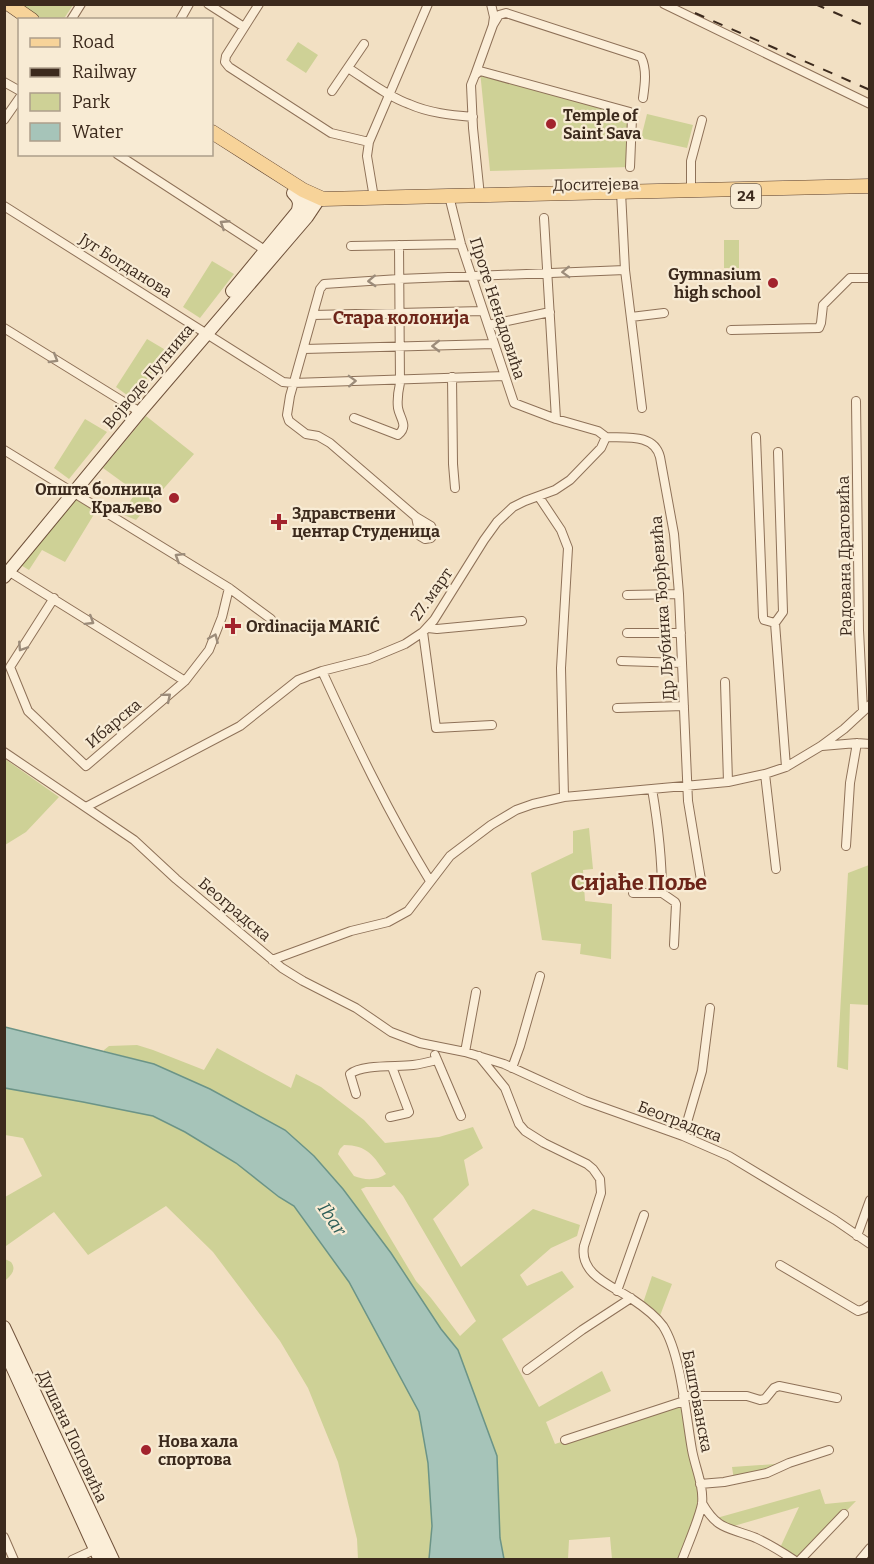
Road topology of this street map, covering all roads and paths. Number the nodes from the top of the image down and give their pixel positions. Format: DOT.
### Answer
graph roads {
  1 [pos="9,4"];
  2 [pos="81,4"];
  3 [pos="189,4"];
  4 [pos="208,4"];
  5 [pos="259,4"];
  6 [pos="428,4"];
  7 [pos="491,4"];
  8 [pos="498,4"];
  9 [pos="664,4"];
  10 [pos="4,10"];
  11 [pos="506,13"];
  12 [pos="29,18"];
  13 [pos="72,18"];
  14 [pos="181,18"];
  15 [pos="18,19"];
  16 [pos="493,25"];
  17 [pos="244,27"];
  18 [pos="364,44"];
  19 [pos="348,68"];
  20 [pos="475,75"];
  21 [pos="4,82"];
  22 [pos="18,90"];
  23 [pos="332,91"];
  24 [pos="389,94"];
  25 [pos="643,98"];
  26 [pos="18,101"];
  27 [pos="870,104"];
  28 [pos="473,117"];
  29 [pos="4,120"];
  30 [pos="702,120"];
  31 [pos="213,133"];
  32 [pos="213,142"];
  33 [pos="369,142"];
  34 [pos="120,156"];
  35 [pos="630,167"];
  36 [pos="870,186"];
  37 [pos="691,190"];
  38 [pos="293,193"];
  39 [pos="870,193"];
  40 [pos="480,196"];
  41 [pos="622,196"];
  42 [pos="374,198"];
  43 [pos="518,198"];
  44 [pos="449,200"];
  45 [pos="315,201"];
  46 [pos="4,206"];
  47 [pos="301,216"];
  48 [pos="544,218"];
  49 [pos="461,244"];
  50 [pos="399,245"];
  51 [pos="351,246"];
  52 [pos="269,253"];
  53 [pos="625,270"];
  54 [pos="547,273"];
  55 [pos="472,277"];
  56 [pos="870,278"];
  57 [pos="399,279"];
  58 [pos="483,311"];
  59 [pos="399,312"];
  60 [pos="550,312"];
  61 [pos="664,313"];
  62 [pos="313,315"];
  63 [pos="630,317"];
  64 [pos="488,325"];
  65 [pos="4,328"];
  66 [pos="731,330"];
  67 [pos="202,332"];
  68 [pos="494,344"];
  69 [pos="400,347"];
  70 [pos="304,349"];
  71 [pos="452,376"];
  72 [pos="505,376"];
  73 [pos="400,379"];
  74 [pos="294,383"];
  75 [pos="856,401"];
  76 [pos="642,408"];
  77 [pos="136,410"];
  78 [pos="354,418"];
  79 [pos="556,419"];
  80 [pos="756,436"];
  81 [pos="606,437"];
  82 [pos="4,450"];
  83 [pos="778,452"];
  84 [pos="455,488"];
  85 [pos="70,490"];
  86 [pos="539,497"];
  87 [pos="416,517"];
  88 [pos="6,570"];
  89 [pos="229,588"];
  90 [pos="679,594"];
  91 [pos="627,595"];
  92 [pos="54,598"];
  93 [pos="271,619"];
  94 [pos="522,621"];
  95 [pos="775,623"];
  96 [pos="425,630"];
  97 [pos="627,633"];
  98 [pos="681,633"];
  99 [pos="621,661"];
  100 [pos="682,663"];
  101 [pos="322,671"];
  102 [pos="185,681"];
  103 [pos="725,682"];
  104 [pos="684,706"];
  105 [pos="617,708"];
  106 [pos="866,708"];
  107 [pos="492,725"];
  108 [pos="838,734"];
  109 [pos="845,744"];
  110 [pos="856,744"];
  111 [pos="870,744"];
  112 [pos="821,746"];
  113 [pos="4,752"];
  114 [pos="786,767"];
  115 [pos="765,774"];
  116 [pos="728,782"];
  117 [pos="688,785"];
  118 [pos="652,789"];
  119 [pos="564,797"];
  120 [pos="86,807"];
  121 [pos="846,846"];
  122 [pos="776,869"];
  123 [pos="701,880"];
  124 [pos="430,882"];
  125 [pos="633,892"];
  126 [pos="662,893"];
  127 [pos="674,945"];
  128 [pos="272,960"];
  129 [pos="540,976"];
  130 [pos="476,992"];
  131 [pos="710,1008"];
  132 [pos="432,1046"];
  133 [pos="465,1052"];
  134 [pos="478,1056"];
  135 [pos="437,1060"];
  136 [pos="392,1067"];
  137 [pos="512,1068"];
  138 [pos="356,1094"];
  139 [pos="461,1116"];
  140 [pos="390,1117"];
  141 [pos="683,1136"];
  142 [pos="870,1200"];
  143 [pos="644,1215"];
  144 [pos="857,1236"];
  145 [pos="870,1244"];
  146 [pos="780,1265"];
  147 [pos="617,1291"];
  148 [pos="630,1298"];
  149 [pos="870,1305"];
  150 [pos="4,1327"];
  151 [pos="4,1349"];
  152 [pos="527,1370"];
  153 [pos="837,1398"];
  154 [pos="683,1399"];
  155 [pos="565,1440"];
  156 [pos="829,1450"];
  157 [pos="700,1484"];
  158 [pos="702,1503"];
  159 [pos="844,1514"];
  160 [pos="5,1539"];
  161 [pos="870,1548"];
  162 [pos="98,1554"];
  163 [pos="14,1560"];
  164 [pos="72,1560"];
  165 [pos="112,1560"];
  166 [pos="682,1560"];
  167 [pos="794,1560"];
  168 [pos="800,1560"];
  169 [pos="860,1560"];
  1 -- 12 [label="main road"];
  2 -- 13 [label="street"];
  3 -- 14 [label="street"];
  4 -- 17 [label="street"];
  5 -- 17 [label="street"];
  6 -- 24 [label="street"];
  7 -- 16 [label="street"];
  8 -- 11 [label="street"];
  9 -- 27 [label="street"];
  10 -- 15 [label="main road"];
  11 -- 16 [label="street"];
  11 -- 25 [label="street"];
  16 -- 20 [label="street"];
  17 -- 33 [label="street"];
  18 -- 19 [label="street"];
  19 -- 23 [label="street"];
  19 -- 24 [label="street"];
  20 -- 28 [label="street"];
  20 -- 35 [label="street"];
  21 -- 22 [label="street"];
  24 -- 28 [label="street"];
  24 -- 33 [label="street"];
  26 -- 29 [label="street"];
  28 -- 40 [label="street"];
  30 -- 37 [label="street"];
  31 -- 45 [label="main road"];
  32 -- 38 [label="main road"];
  33 -- 42 [label="street"];
  52 -- 34 [label="street, one-way"];
  36 -- 37 [label="main road, Доситејева / 24"];
  37 -- 41 [label="main road, Доситејева / 24"];
  38 -- 45 [label="main road"];
  38 -- 47 [label="main road"];
  39 -- 41 [label="main road, Доситејева / 24"];
  40 -- 43 [label="main road, Доситејева / 24"];
  40 -- 44 [label="main road, Доситејева / 24"];
  41 -- 43 [label="main road, Доситејева / 24"];
  41 -- 53 [label="street"];
  42 -- 44 [label="main road, Доситејева / 24"];
  42 -- 45 [label="main road, Доситејева / 24"];
  43 -- 44 [label="main road, Доситејева / 24"];
  44 -- 45 [label="main road, Доситејева / 24"];
  44 -- 49 [label="street, Проте Ненадовића"];
  45 -- 47 [label="main road, Војводе Путника"];
  45 -- 47 [label="main road"];
  46 -- 67 [label="street, Југ Богданова"];
  47 -- 52 [label="main road, Војводе Путника"];
  48 -- 54 [label="street"];
  49 -- 50 [label="street"];
  49 -- 55 [label="street, Проте Ненадовића"];
  50 -- 51 [label="street"];
  50 -- 57 [label="street"];
  52 -- 67 [label="main road, Војводе Путника"];
  53 -- 54 [label="street, one-way"];
  53 -- 63 [label="street"];
  54 -- 55 [label="street"];
  54 -- 60 [label="street"];
  55 -- 57 [label="street"];
  55 -- 58 [label="street, Проте Ненадовића"];
  56 -- 66 [label="street"];
  57 -- 59 [label="street"];
  57 -- 62 [label="street, one-way"];
  58 -- 59 [label="street"];
  58 -- 64 [label="street, Проте Ненадовића"];
  59 -- 62 [label="street"];
  59 -- 69 [label="street"];
  60 -- 64 [label="street"];
  60 -- 79 [label="street"];
  61 -- 63 [label="street"];
  62 -- 70 [label="street"];
  63 -- 76 [label="street"];
  64 -- 68 [label="street, Проте Ненадовића"];
  65 -- 77 [label="street, one-way"];
  67 -- 74 [label="street, Југ Богданова"];
  67 -- 77 [label="main road, Војводе Путника"];
  68 -- 69 [label="street, one-way"];
  68 -- 72 [label="street, Проте Ненадовића"];
  69 -- 70 [label="street"];
  69 -- 73 [label="street"];
  70 -- 74 [label="street"];
  71 -- 72 [label="street, Југ Богданова"];
  71 -- 73 [label="street, Југ Богданова"];
  71 -- 84 [label="street"];
  72 -- 79 [label="street, Проте Ненадовића"];
  74 -- 73 [label="street, Југ Богданова, one-way"];
  73 -- 78 [label="street"];
  74 -- 87 [label="street"];
  75 -- 106 [label="street, Радована Драговића"];
  77 -- 85 [label="main road, Војводе Путника"];
  79 -- 81 [label="street, Проте Ненадовића"];
  80 -- 95 [label="street"];
  81 -- 86 [label="street, 27. март"];
  81 -- 90 [label="street, Др Љубинка Ђорђевића"];
  82 -- 85 [label="street"];
  83 -- 95 [label="street"];
  85 -- 88 [label="main road, Војводе Путника"];
  89 -- 85 [label="street, one-way"];
  86 -- 96 [label="street, 27. март"];
  86 -- 119 [label="street"];
  88 -- 92 [label="street"];
  89 -- 93 [label="street"];
  102 -- 89 [label="street, Ибарска, one-way"];
  90 -- 91 [label="street"];
  90 -- 98 [label="street, Др Љубинка Ђорђевића"];
  92 -- 102 [label="street, one-way"];
  92 -- 102 [label="street, Ибарска, one-way"];
  94 -- 96 [label="street"];
  95 -- 114 [label="street"];
  96 -- 101 [label="street, 27. март"];
  96 -- 107 [label="street"];
  97 -- 98 [label="street"];
  98 -- 100 [label="street, Др Љубинка Ђорђевића"];
  99 -- 100 [label="street"];
  100 -- 104 [label="street, Др Љубинка Ђорђевића"];
  101 -- 120 [label="street, 27. март"];
  101 -- 124 [label="street"];
  103 -- 116 [label="street"];
  104 -- 105 [label="street"];
  104 -- 117 [label="street, Др Љубинка Ђорђевића"];
  106 -- 108 [label="street"];
  108 -- 109 [label="street"];
  108 -- 112 [label="street"];
  109 -- 110 [label="street"];
  109 -- 112 [label="street"];
  110 -- 111 [label="street"];
  110 -- 121 [label="street"];
  112 -- 114 [label="street"];
  113 -- 120 [label="street, Београдска"];
  114 -- 115 [label="street"];
  115 -- 116 [label="street"];
  115 -- 122 [label="street"];
  116 -- 117 [label="street"];
  117 -- 118 [label="street"];
  117 -- 123 [label="street, Др Љубинка Ђорђевића"];
  118 -- 119 [label="street"];
  118 -- 126 [label="street"];
  119 -- 124 [label="street"];
  120 -- 128 [label="street, Београдска"];
  124 -- 128 [label="street"];
  125 -- 126 [label="street"];
  126 -- 127 [label="street"];
  128 -- 132 [label="street, Београдска"];
  129 -- 137 [label="street"];
  130 -- 133 [label="street"];
  131 -- 141 [label="street"];
  132 -- 133 [label="street, Београдска"];
  132 -- 135 [label="street"];
  133 -- 134 [label="street, Београдска"];
  134 -- 137 [label="street, Београдска"];
  134 -- 147 [label="street, Баштованска"];
  135 -- 136 [label="street"];
  135 -- 139 [label="street"];
  136 -- 138 [label="street"];
  136 -- 140 [label="street"];
  137 -- 141 [label="street, Београдска"];
  141 -- 144 [label="street, Београдска"];
  142 -- 144 [label="street"];
  143 -- 147 [label="street"];
  144 -- 145 [label="street, Београдска"];
  146 -- 149 [label="street"];
  147 -- 148 [label="street, Баштованска"];
  148 -- 152 [label="street"];
  148 -- 154 [label="street, Баштованска"];
  150 -- 165 [label="main road, Душана Поповића"];
  151 -- 162 [label="main road, Душана Поповића"];
  153 -- 154 [label="street"];
  154 -- 155 [label="street"];
  154 -- 157 [label="street, Баштованска"];
  156 -- 157 [label="street"];
  157 -- 158 [label="street, Баштованска"];
  158 -- 166 [label="street, Баштованска"];
  158 -- 167 [label="street"];
  159 -- 168 [label="street"];
  160 -- 163 [label="street"];
  161 -- 169 [label="street"];
  162 -- 164 [label="street"];
}
